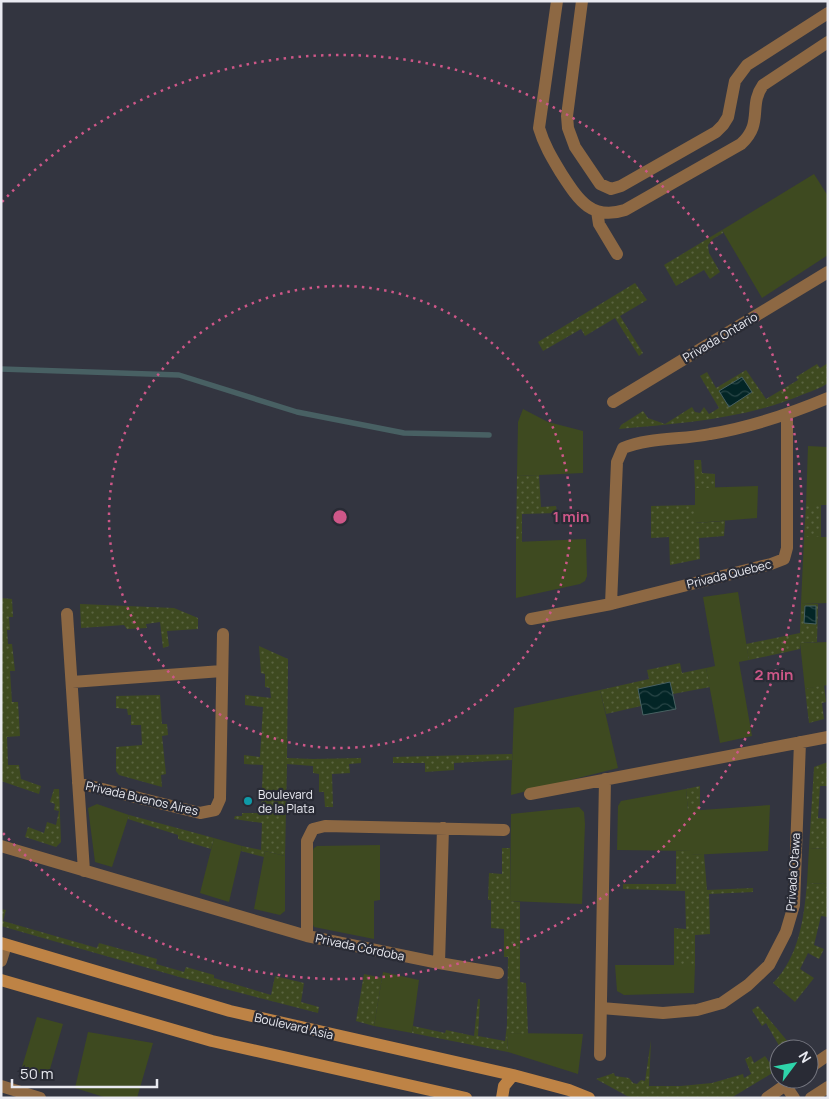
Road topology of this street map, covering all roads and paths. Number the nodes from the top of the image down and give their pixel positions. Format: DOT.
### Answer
graph roads {
  1 [pos="557,1"];
  2 [pos="582,1"];
  3 [pos="828,13"];
  4 [pos="828,42"];
  5 [pos="597,211"];
  6 [pos="617,254"];
  7 [pos="828,272"];
  8 [pos="828,398"];
  9 [pos="613,402"];
  10 [pos="787,415"];
  11 [pos="611,604"];
  12 [pos="67,614"];
  13 [pos="531,619"];
  14 [pos="223,634"];
  15 [pos="222,671"];
  16 [pos="72,682"];
  17 [pos="828,737"];
  18 [pos="800,742"];
  19 [pos="605,779"];
  20 [pos="78,783"];
  21 [pos="530,794"];
  22 [pos="442,828"];
  23 [pos="504,830"];
  24 [pos="1,846"];
  25 [pos="84,871"];
  26 [pos="307,936"];
  27 [pos="4,944"];
  28 [pos="1,961"];
  29 [pos="439,963"];
  30 [pos="498,973"];
  31 [pos="1,980"];
  32 [pos="601,1008"];
  33 [pos="600,1055"];
  34 [pos="513,1075"];
  35 [pos="1,1086"];
  36 [pos="828,1087"];
  37 [pos="780,1089"];
  38 [pos="40,1098"];
  39 [pos="466,1098"];
  40 [pos="502,1098"];
  41 [pos="589,1098"];
  42 [pos="767,1098"];
  43 [pos="811,1098"];
  1 -- 5 [label="street"];
  2 -- 3 [label="street"];
  4 -- 5 [label="street"];
  5 -- 6 [label="street"];
  7 -- 9 [label="street, Privada Ontario"];
  8 -- 10 [label="street"];
  10 -- 11 [label="street, Privada Quebec"];
  10 -- 11 [label="street"];
  11 -- 13 [label="street, Privada Quebec"];
  12 -- 16 [label="street, Privada Buenos Aires"];
  14 -- 15 [label="street, Privada Buenos Aires"];
  15 -- 16 [label="street"];
  15 -- 20 [label="street, Privada Buenos Aires"];
  16 -- 20 [label="street, Privada Buenos Aires"];
  17 -- 18 [label="street"];
  18 -- 19 [label="street"];
  18 -- 32 [label="street, Privada Otawa"];
  19 -- 21 [label="street"];
  19 -- 32 [label="street"];
  20 -- 25 [label="street, Privada Buenos Aires"];
  22 -- 23 [label="street, Privada Córdoba"];
  22 -- 26 [label="street, Privada Córdoba"];
  22 -- 29 [label="street"];
  24 -- 25 [label="street"];
  25 -- 26 [label="street"];
  26 -- 29 [label="street, Privada Córdoba"];
  27 -- 28 [label="street"];
  27 -- 34 [label="street, Boulevard Asia"];
  29 -- 30 [label="street, Privada Córdoba"];
  31 -- 39 [label="street"];
  32 -- 33 [label="street"];
  34 -- 40 [label="street"];
  34 -- 41 [label="street, Boulevard Asia"];
  35 -- 38 [label="street"];
  36 -- 43 [label="street"];
  37 -- 42 [label="street"];
}
